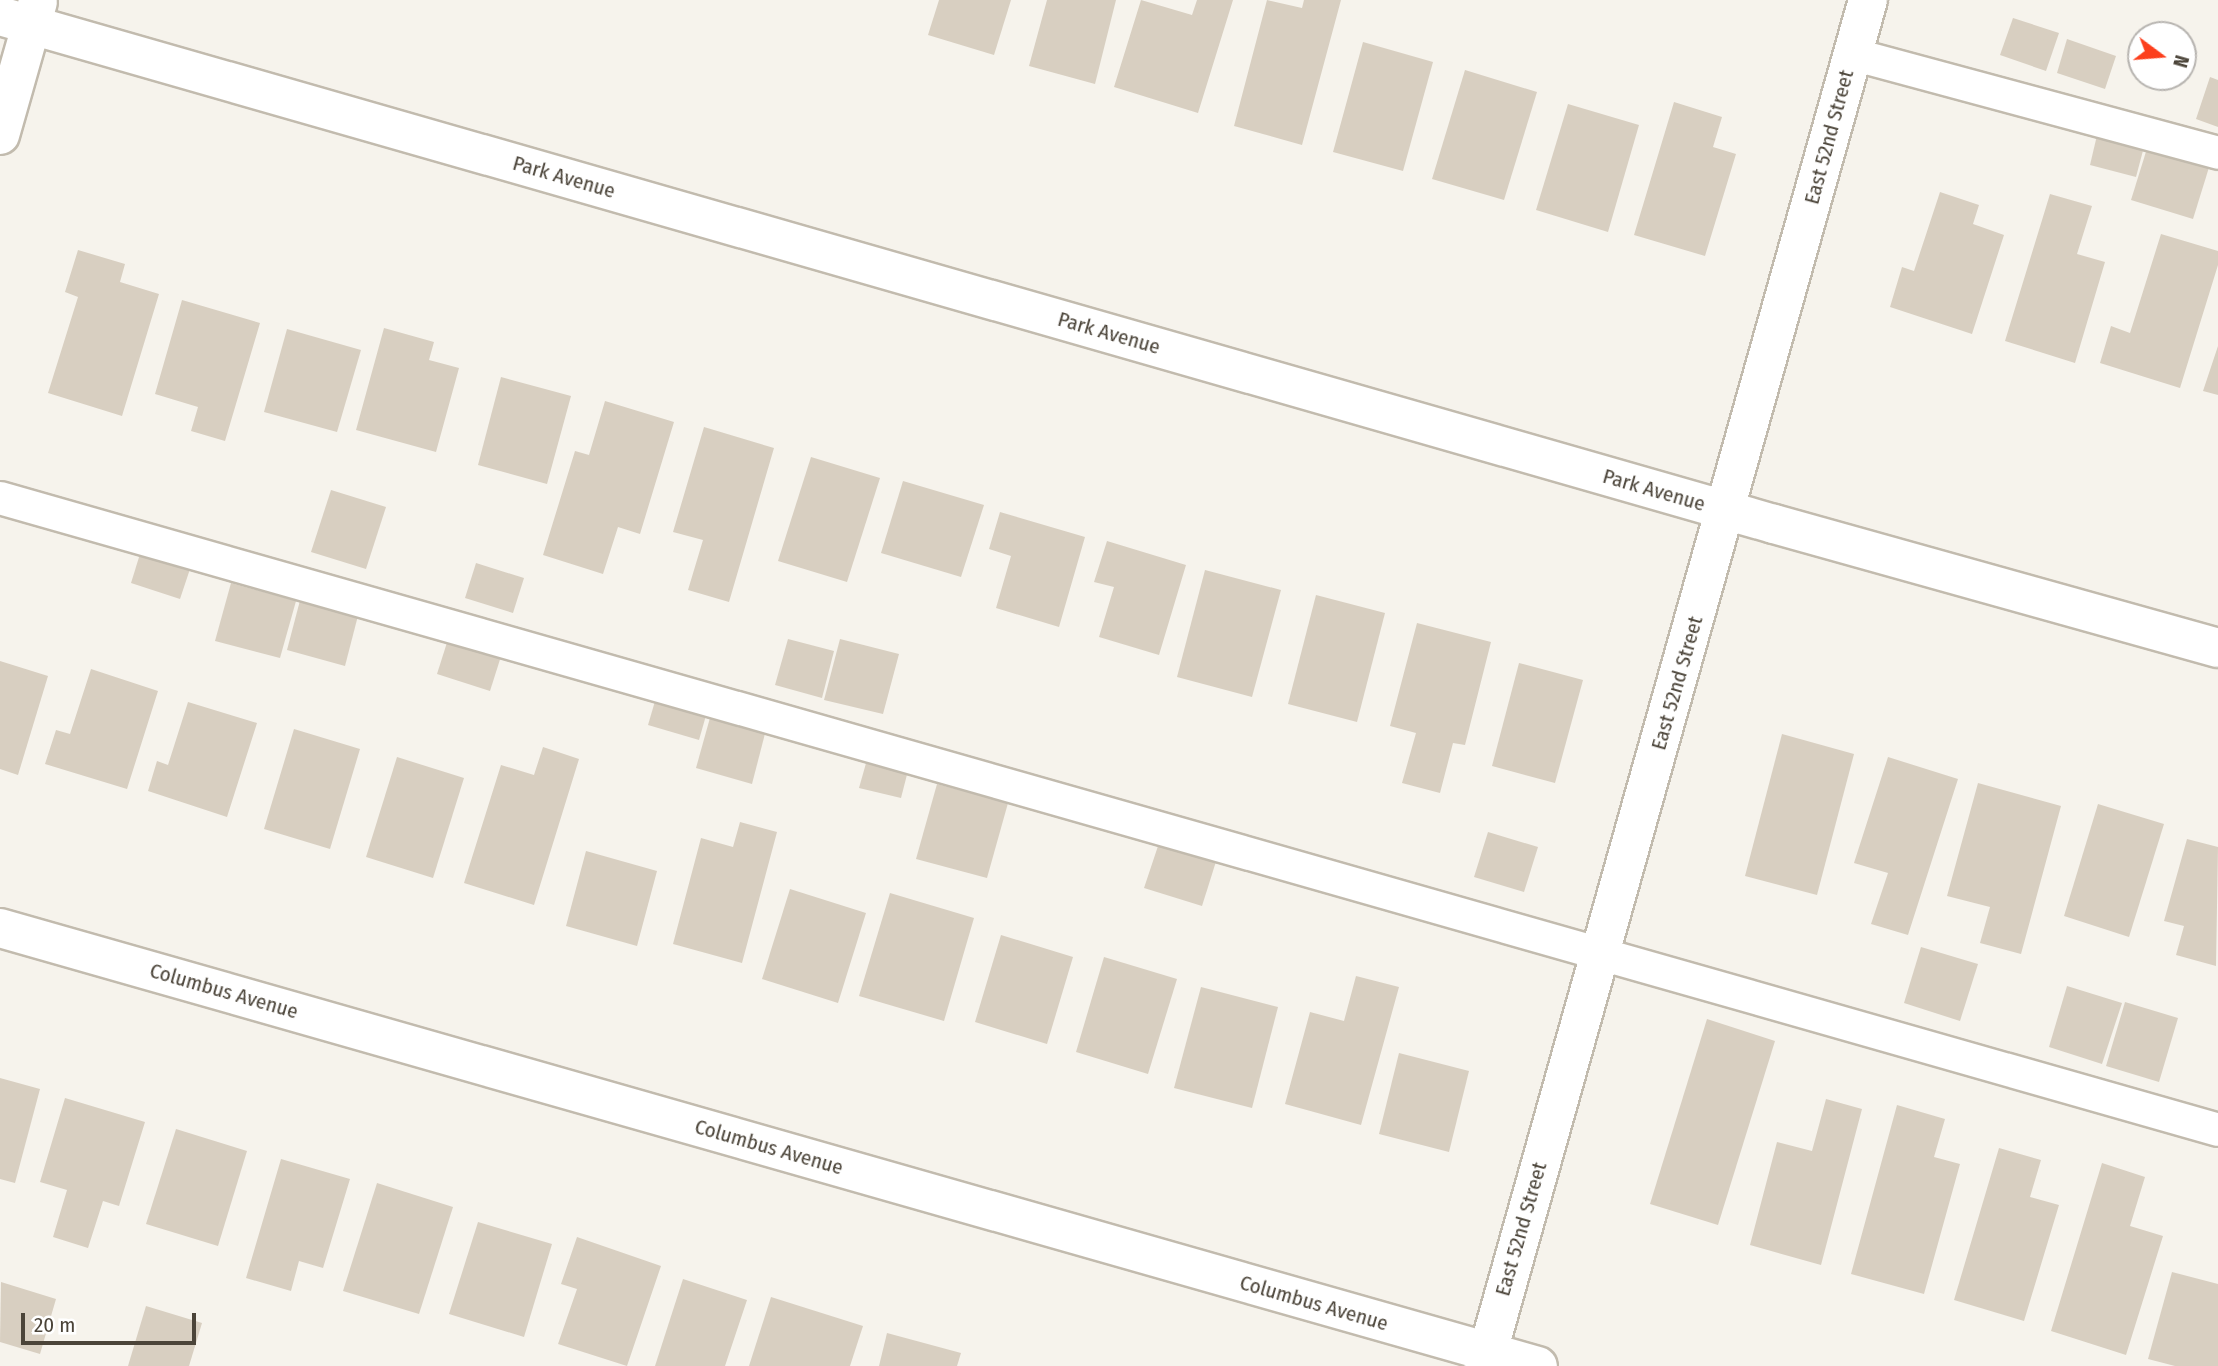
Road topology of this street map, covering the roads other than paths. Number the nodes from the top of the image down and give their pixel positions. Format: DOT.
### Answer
graph roads {
  1 [pos="1868,0"];
  2 [pos="23,13"];
  3 [pos="1852,54"];
  4 [pos="0,135"];
  5 [pos="2218,153"];
  6 [pos="0,498"];
  7 [pos="1726,511"];
  8 [pos="2218,648"];
  9 [pos="0,928"];
  10 [pos="1600,953"];
  11 [pos="2218,1130"];
  12 [pos="1486,1359"];
  13 [pos="1538,1366"];
  1 -- 3 [label="street, East 52nd Street"];
  2 -- 4 [label="street"];
  2 -- 7 [label="street, Park Avenue"];
  3 -- 5 [label="lane"];
  3 -- 7 [label="street, East 52nd Street"];
  6 -- 10 [label="lane"];
  7 -- 8 [label="street, Park Avenue"];
  7 -- 10 [label="street, East 52nd Street"];
  9 -- 12 [label="street, Columbus Avenue"];
  10 -- 11 [label="lane"];
  10 -- 12 [label="street, East 52nd Street"];
  12 -- 13 [label="street, Columbus Avenue"];
}
